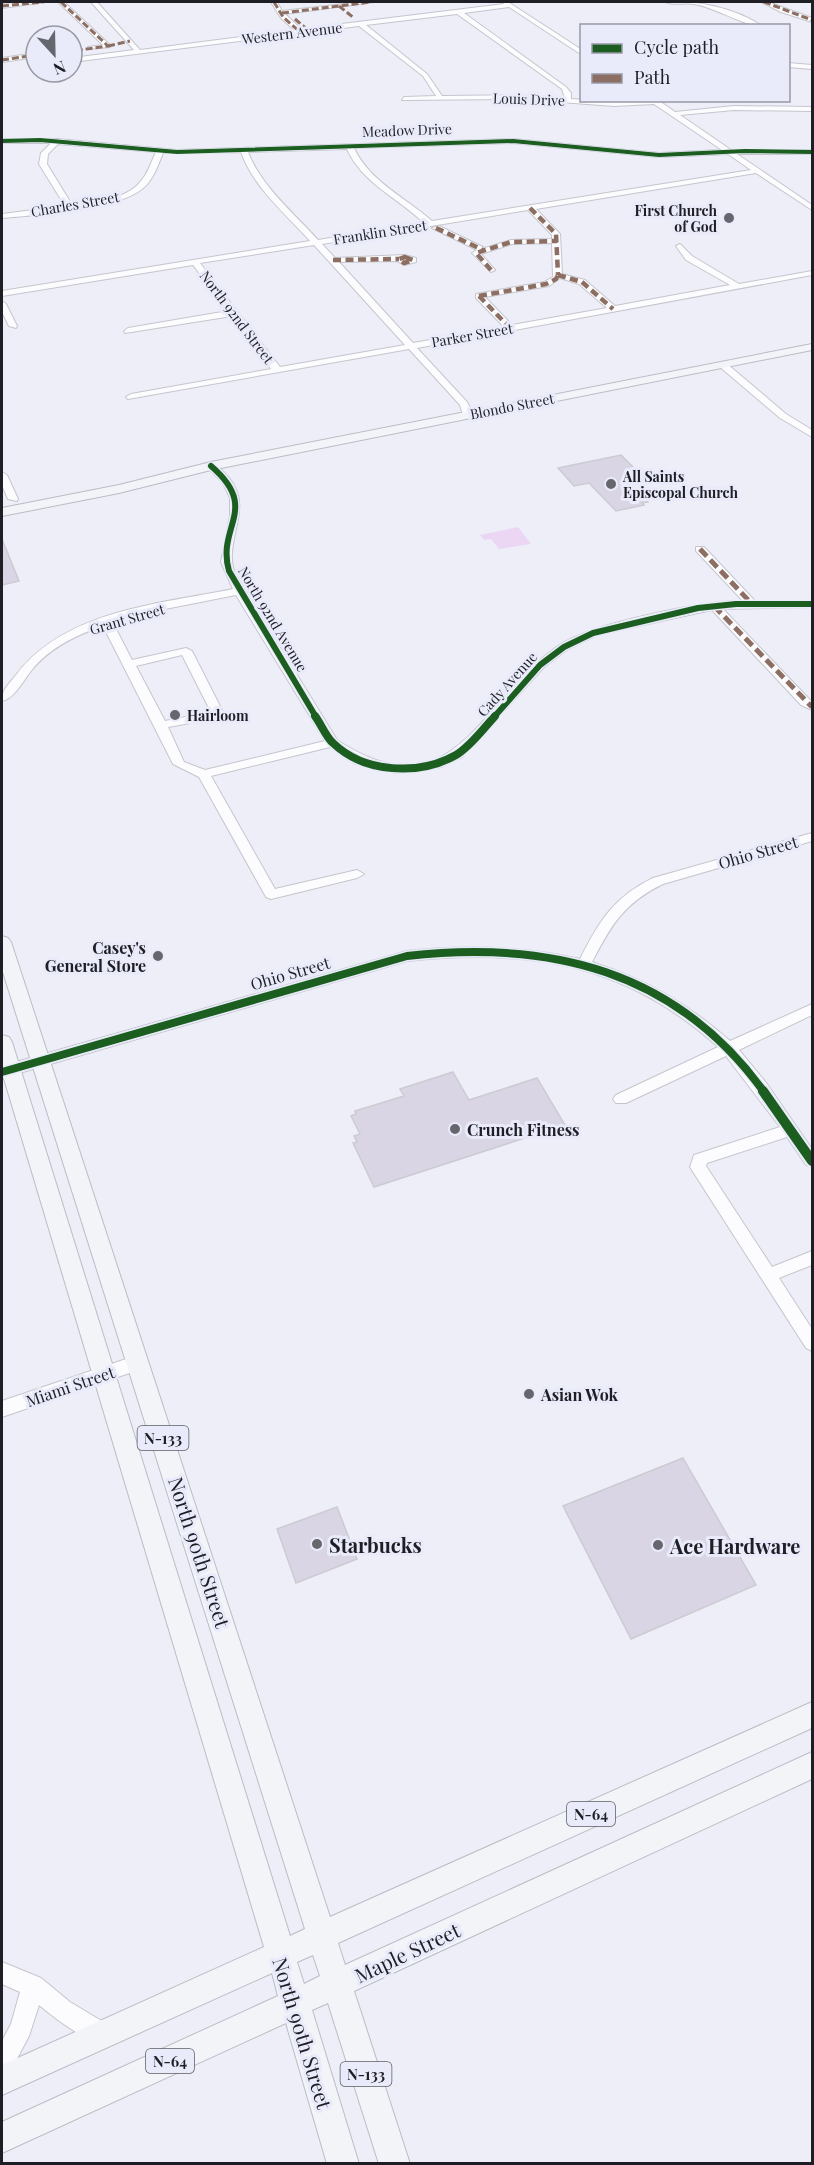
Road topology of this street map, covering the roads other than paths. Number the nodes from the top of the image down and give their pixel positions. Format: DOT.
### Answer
graph roads {
  1 [pos="44,2"];
  2 [pos="61,2"];
  3 [pos="93,2"];
  4 [pos="274,2"];
  5 [pos="371,2"];
  6 [pos="670,2"];
  7 [pos="695,2"];
  8 [pos="764,2"];
  9 [pos="508,3"];
  10 [pos="2,6"];
  11 [pos="339,6"];
  12 [pos="459,12"];
  13 [pos="282,13"];
  14 [pos="354,18"];
  15 [pos="813,20"];
  16 [pos="362,24"];
  17 [pos="755,24"];
  18 [pos="309,31"];
  19 [pos="300,32"];
  20 [pos="130,41"];
  21 [pos="108,46"];
  22 [pos="84,49"];
  23 [pos="139,52"];
  24 [pos="580,52"];
  25 [pos="24,58"];
  26 [pos="84,59"];
  27 [pos="3,63"];
  28 [pos="790,65"];
  29 [pos="813,67"];
  30 [pos="440,98"];
  31 [pos="404,99"];
  32 [pos="568,100"];
  33 [pos="580,101"];
  34 [pos="591,102"];
  35 [pos="640,102"];
  36 [pos="655,102"];
  37 [pos="813,109"];
  38 [pos="674,114"];
  39 [pos="2,141"];
  40 [pos="57,141"];
  41 [pos="349,145"];
  42 [pos="244,150"];
  43 [pos="160,151"];
  44 [pos="729,152"];
  45 [pos="813,152"];
  46 [pos="758,171"];
  47 [pos="69,206"];
  48 [pos="530,208"];
  49 [pos="813,208"];
  50 [pos="2,216"];
  51 [pos="433,226"];
  52 [pos="557,241"];
  53 [pos="315,242"];
  54 [pos="680,246"];
  55 [pos="483,250"];
  56 [pos="399,259"];
  57 [pos="333,260"];
  58 [pos="196,263"];
  59 [pos="491,270"];
  60 [pos="813,273"];
  61 [pos="558,275"];
  62 [pos="739,286"];
  63 [pos="2,293"];
  64 [pos="2,304"];
  65 [pos="613,309"];
  66 [pos="234,313"];
  67 [pos="13,326"];
  68 [pos="510,328"];
  69 [pos="128,331"];
  70 [pos="410,346"];
  71 [pos="813,347"];
  72 [pos="723,365"];
  73 [pos="278,370"];
  74 [pos="131,397"];
  75 [pos="468,415"];
  76 [pos="813,434"];
  77 [pos="211,466"];
  78 [pos="2,475"];
  79 [pos="7,500"];
  80 [pos="2,512"];
  81 [pos="700,549"];
  82 [pos="240,591"];
  83 [pos="752,604"];
  84 [pos="813,604"];
  85 [pos="714,606"];
  86 [pos="107,622"];
  87 [pos="128,664"];
  88 [pos="2,698"];
  89 [pos="813,707"];
  90 [pos="161,725"];
  91 [pos="335,745"];
  92 [pos="204,774"];
  93 [pos="813,837"];
  94 [pos="357,874"];
  95 [pos="2,942"];
  96 [pos="584,965"];
  97 [pos="813,1009"];
  98 [pos="2,1042"];
  99 [pos="728,1048"];
  100 [pos="40,1060"];
  101 [pos="6,1070"];
  102 [pos="621,1099"];
  103 [pos="790,1130"];
  104 [pos="813,1161"];
  105 [pos="813,1258"];
  106 [pos="769,1275"];
  107 [pos="813,1343"];
  108 [pos="138,1363"];
  109 [pos="104,1374"];
  110 [pos="2,1409"];
  111 [pos="813,1715"];
  112 [pos="813,1765"];
  113 [pos="323,1935"];
  114 [pos="280,1954"];
  115 [pos="2,1973"];
  116 [pos="338,1984"];
  117 [pos="33,1986"];
  118 [pos="294,2004"];
  119 [pos="102,2034"];
  120 [pos="2,2064"];
  121 [pos="2,2080"];
  122 [pos="2,2138"];
  123 [pos="343,2163"];
  124 [pos="395,2163"];
  1 -- 10 [label="street"];
  2 -- 21 [label="street"];
  3 -- 20 [label="street"];
  4 -- 13 [label="street"];
  5 -- 11 [label="street"];
  6 -- 7 [label="street"];
  7 -- 17 [label="street"];
  8 -- 15 [label="street"];
  9 -- 12 [label="street, Western Avenue"];
  9 -- 24 [label="street"];
  11 -- 13 [label="street"];
  11 -- 14 [label="street"];
  12 -- 16 [label="street, Western Avenue"];
  12 -- 32 [label="street"];
  13 -- 18 [label="street"];
  13 -- 19 [label="street"];
  16 -- 18 [label="street, Western Avenue"];
  16 -- 30 [label="street"];
  18 -- 19 [label="street, Western Avenue"];
  19 -- 23 [label="street, Western Avenue"];
  20 -- 21 [label="street"];
  20 -- 23 [label="street"];
  21 -- 22 [label="street"];
  23 -- 26 [label="street, Western Avenue"];
  25 -- 27 [label="street"];
  28 -- 29 [label="street"];
  30 -- 31 [label="street, Louis Drive"];
  30 -- 32 [label="street, Louis Drive"];
  32 -- 33 [label="street, Louis Drive"];
  34 -- 35 [label="street, Louis Drive"];
  36 -- 38 [label="street"];
  37 -- 38 [label="street"];
  38 -- 44 [label="street"];
  39 -- 40 [label="street, Meadow Drive"];
  40 -- 43 [label="street, Meadow Drive"];
  40 -- 47 [label="street"];
  41 -- 42 [label="street, Meadow Drive"];
  41 -- 44 [label="street, Meadow Drive"];
  41 -- 51 [label="street"];
  42 -- 43 [label="street, Meadow Drive"];
  42 -- 53 [label="street"];
  43 -- 47 [label="street, Charles Street"];
  44 -- 45 [label="street, Meadow Drive"];
  44 -- 46 [label="street"];
  46 -- 48 [label="street, Franklin Street"];
  46 -- 49 [label="street"];
  47 -- 50 [label="street, Charles Street"];
  48 -- 51 [label="street, Franklin Street"];
  48 -- 52 [label="street"];
  51 -- 53 [label="street, Franklin Street"];
  51 -- 55 [label="street"];
  52 -- 55 [label="street"];
  52 -- 61 [label="street"];
  53 -- 57 [label="street"];
  53 -- 58 [label="street, Franklin Street"];
  54 -- 62 [label="street"];
  55 -- 59 [label="street"];
  56 -- 57 [label="street"];
  57 -- 70 [label="street"];
  58 -- 63 [label="street, Franklin Street"];
  58 -- 66 [label="street, North 92nd Street"];
  60 -- 62 [label="street, Parker Street"];
  61 -- 65 [label="street"];
  61 -- 68 [label="street"];
  62 -- 65 [label="street, Parker Street"];
  64 -- 67 [label="street"];
  65 -- 68 [label="street, Parker Street"];
  66 -- 69 [label="street"];
  66 -- 73 [label="street, North 92nd Street"];
  68 -- 70 [label="street, Parker Street"];
  70 -- 73 [label="street, Parker Street"];
  70 -- 75 [label="street"];
  71 -- 72 [label="main road, Blondo Street"];
  72 -- 75 [label="main road, Blondo Street"];
  72 -- 76 [label="street"];
  73 -- 74 [label="street, Parker Street"];
  75 -- 77 [label="main road, Blondo Street"];
  77 -- 79 [label="main road, Blondo Street"];
  77 -- 80 [label="main road, Blondo Street"];
  77 -- 82 [label="street, North 92nd Avenue"];
  78 -- 79 [label="street"];
  81 -- 83 [label="street"];
  82 -- 86 [label="street, Grant Street"];
  82 -- 91 [label="street, North 92nd Avenue"];
  83 -- 84 [label="street, Cady Avenue"];
  83 -- 85 [label="street, Cady Avenue"];
  85 -- 89 [label="street"];
  85 -- 91 [label="street, Cady Avenue"];
  86 -- 87 [label="street"];
  86 -- 88 [label="street, Grant Street"];
  87 -- 90 [label="street"];
  87 -- 90 [label="street"];
  90 -- 92 [label="street"];
  91 -- 92 [label="street"];
  92 -- 94 [label="street"];
  93 -- 96 [label="street, Ohio Street"];
  95 -- 100 [label="main road, North 90th Street / N-133"];
  96 -- 99 [label="street"];
  96 -- 100 [label="street, Ohio Street"];
  97 -- 99 [label="street"];
  98 -- 101 [label="main road, North 90th Street / N-133"];
  99 -- 102 [label="street"];
  99 -- 103 [label="street"];
  100 -- 101 [label="street, Ohio Street"];
  100 -- 108 [label="main road, North 90th Street / N-133"];
  101 -- 109 [label="main road, North 90th Street / N-133"];
  103 -- 104 [label="street"];
  103 -- 106 [label="street"];
  105 -- 106 [label="street"];
  106 -- 107 [label="street"];
  108 -- 109 [label="street, Miami Street"];
  108 -- 113 [label="main road, North 90th Street / N-133"];
  109 -- 110 [label="street, Miami Street"];
  109 -- 114 [label="main road, North 90th Street / N-133"];
  111 -- 113 [label="main road, N-64"];
  112 -- 116 [label="main road, Maple Street / N-64"];
  113 -- 114 [label="main road, N-64"];
  113 -- 116 [label="main road, North 90th Street / N-133"];
  114 -- 118 [label="main road, North 90th Street / N-133"];
  114 -- 119 [label="main road, N-64"];
  115 -- 117 [label="street"];
  116 -- 118 [label="main road, Maple Street / N-64"];
  116 -- 124 [label="main road, North 90th Street / N-133"];
  117 -- 119 [label="street"];
  117 -- 120 [label="street"];
  118 -- 122 [label="main road, Maple Street / N-64"];
  118 -- 123 [label="main road, North 90th Street / N-133"];
  119 -- 121 [label="main road, N-64"];
}
